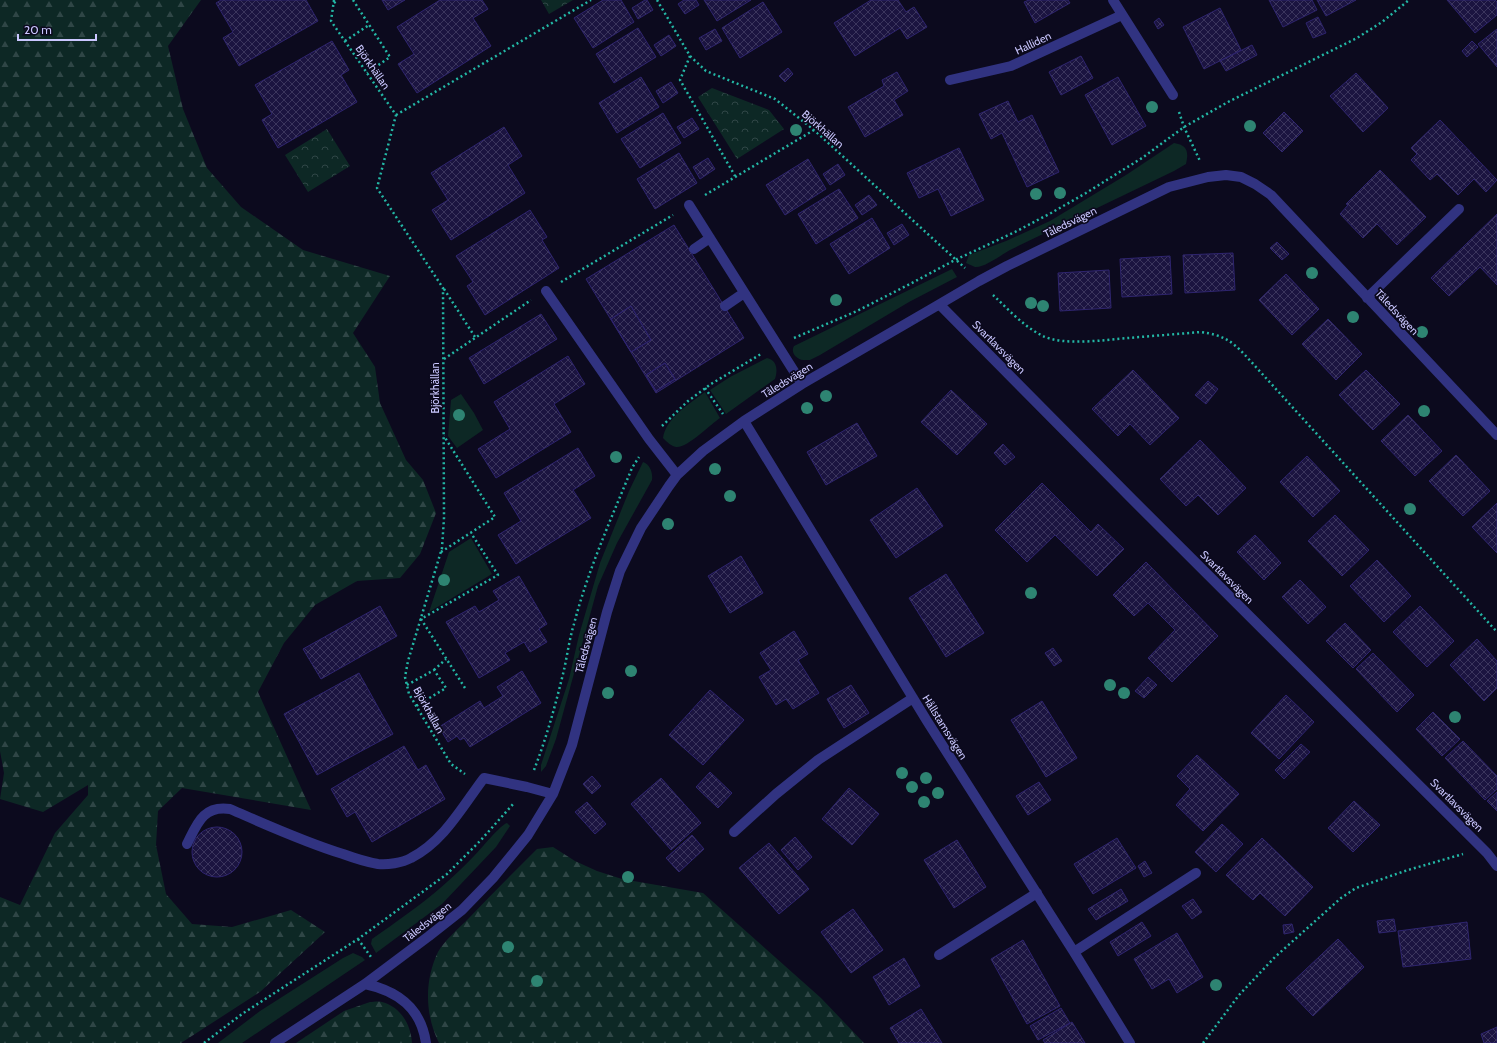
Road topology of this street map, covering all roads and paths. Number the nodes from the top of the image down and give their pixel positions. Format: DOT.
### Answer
graph roads {
  1 [pos="338,0"];
  2 [pos="353,0"];
  3 [pos="591,0"];
  4 [pos="657,0"];
  5 [pos="1113,0"];
  6 [pos="1409,0"];
  7 [pos="333,2"];
  8 [pos="1122,15"];
  9 [pos="369,25"];
  10 [pos="345,41"];
  11 [pos="690,56"];
  12 [pos="367,73"];
  13 [pos="950,80"];
  14 [pos="1173,95"];
  15 [pos="396,115"];
  16 [pos="1184,127"];
  17 [pos="814,130"];
  18 [pos="735,176"];
  19 [pos="1208,178"];
  20 [pos="689,205"];
  21 [pos="1459,209"];
  22 [pos="710,238"];
  23 [pos="694,249"];
  24 [pos="955,260"];
  25 [pos="979,280"];
  26 [pos="444,288"];
  27 [pos="546,291"];
  28 [pos="744,293"];
  29 [pos="1367,298"];
  30 [pos="940,305"];
  31 [pos="725,306"];
  32 [pos="475,337"];
  33 [pos="776,345"];
  34 [pos="443,359"];
  35 [pos="802,384"];
  36 [pos="705,388"];
  37 [pos="744,421"];
  38 [pos="733,429"];
  39 [pos="1496,432"];
  40 [pos="444,435"];
  41 [pos="649,439"];
  42 [pos="677,475"];
  43 [pos="471,532"];
  44 [pos="441,552"];
  45 [pos="421,620"];
  46 [pos="1497,632"];
  47 [pos="446,659"];
  48 [pos="434,670"];
  49 [pos="407,685"];
  50 [pos="465,688"];
  51 [pos="913,698"];
  52 [pos="416,706"];
  53 [pos="484,778"];
  54 [pos="527,787"];
  55 [pos="553,794"];
  56 [pos="734,832"];
  57 [pos="187,844"];
  58 [pos="1487,852"];
  59 [pos="1497,866"];
  60 [pos="1196,873"];
  61 [pos="1037,893"];
  62 [pos="1074,952"];
  63 [pos="939,955"];
  64 [pos="365,984"];
  65 [pos="204,1043"];
  66 [pos="275,1043"];
  67 [pos="426,1043"];
  68 [pos="1130,1043"];
  69 [pos="1202,1043"];
  1 -- 7 [label="path"];
  2 -- 9 [label="path"];
  3 -- 15 [label="path"];
  4 -- 11 [label="path, Björkhällan"];
  5 -- 8 [label="street"];
  6 -- 16 [label="path"];
  7 -- 10 [label="path, Björkhällan"];
  8 -- 13 [label="street, Halliden"];
  8 -- 14 [label="street"];
  9 -- 10 [label="path"];
  9 -- 12 [label="path"];
  10 -- 12 [label="path, Björkhällan"];
  11 -- 17 [label="path, Björkhällan"];
  11 -- 18 [label="path"];
  12 -- 15 [label="path, Björkhällan"];
  14 -- 16 [label="path"];
  15 -- 26 [label="path"];
  16 -- 19 [label="path"];
  16 -- 24 [label="path"];
  17 -- 18 [label="path"];
  17 -- 24 [label="path, Björkhällan"];
  18 -- 20 [label="path"];
  19 -- 25 [label="street, Tåledsvägen"];
  19 -- 29 [label="street, Tåledsvägen"];
  20 -- 22 [label="street"];
  20 -- 27 [label="path"];
  21 -- 29 [label="street"];
  22 -- 23 [label="street"];
  22 -- 28 [label="street"];
  24 -- 25 [label="path, Björkhällan"];
  24 -- 33 [label="path"];
  25 -- 30 [label="street, Tåledsvägen"];
  25 -- 46 [label="path, Björkhällan"];
  26 -- 32 [label="path"];
  26 -- 34 [label="path, Björkhällan"];
  27 -- 32 [label="path"];
  27 -- 41 [label="street"];
  28 -- 31 [label="street"];
  28 -- 33 [label="street"];
  29 -- 39 [label="street, Tåledsvägen"];
  30 -- 35 [label="street, Tåledsvägen"];
  30 -- 58 [label="street, Svartlavsvägen"];
  32 -- 34 [label="path"];
  33 -- 35 [label="street"];
  33 -- 36 [label="path"];
  34 -- 40 [label="path, Björkhällan"];
  35 -- 37 [label="street, Tåledsvägen"];
  36 -- 38 [label="path"];
  36 -- 41 [label="path"];
  37 -- 38 [label="street, Tåledsvägen"];
  37 -- 51 [label="street, Hållstamsvägen"];
  38 -- 42 [label="street, Tåledsvägen"];
  40 -- 43 [label="path"];
  40 -- 44 [label="path, Björkhällan"];
  41 -- 42 [label="street"];
  41 -- 54 [label="path"];
  42 -- 55 [label="street, Tåledsvägen"];
  43 -- 44 [label="path"];
  43 -- 45 [label="path"];
  44 -- 45 [label="path, Björkhällan"];
  45 -- 47 [label="path"];
  45 -- 49 [label="path, Björkhällan"];
  47 -- 48 [label="path"];
  47 -- 50 [label="path"];
  48 -- 49 [label="path"];
  48 -- 52 [label="path"];
  49 -- 52 [label="path, Björkhällan"];
  51 -- 56 [label="street"];
  51 -- 61 [label="street, Hållstamsvägen"];
  52 -- 53 [label="path, Björkhällan"];
  53 -- 54 [label="street"];
  53 -- 57 [label="street"];
  54 -- 55 [label="street"];
  54 -- 65 [label="path"];
  55 -- 64 [label="street, Tåledsvägen"];
  58 -- 59 [label="street, Svartlavsvägen"];
  58 -- 69 [label="path"];
  60 -- 62 [label="street"];
  61 -- 62 [label="street, Hållstamsvägen"];
  61 -- 63 [label="street"];
  62 -- 68 [label="street, Hållstamsvägen"];
  64 -- 66 [label="street, Tåledsvägen"];
  64 -- 67 [label="street"];
}
